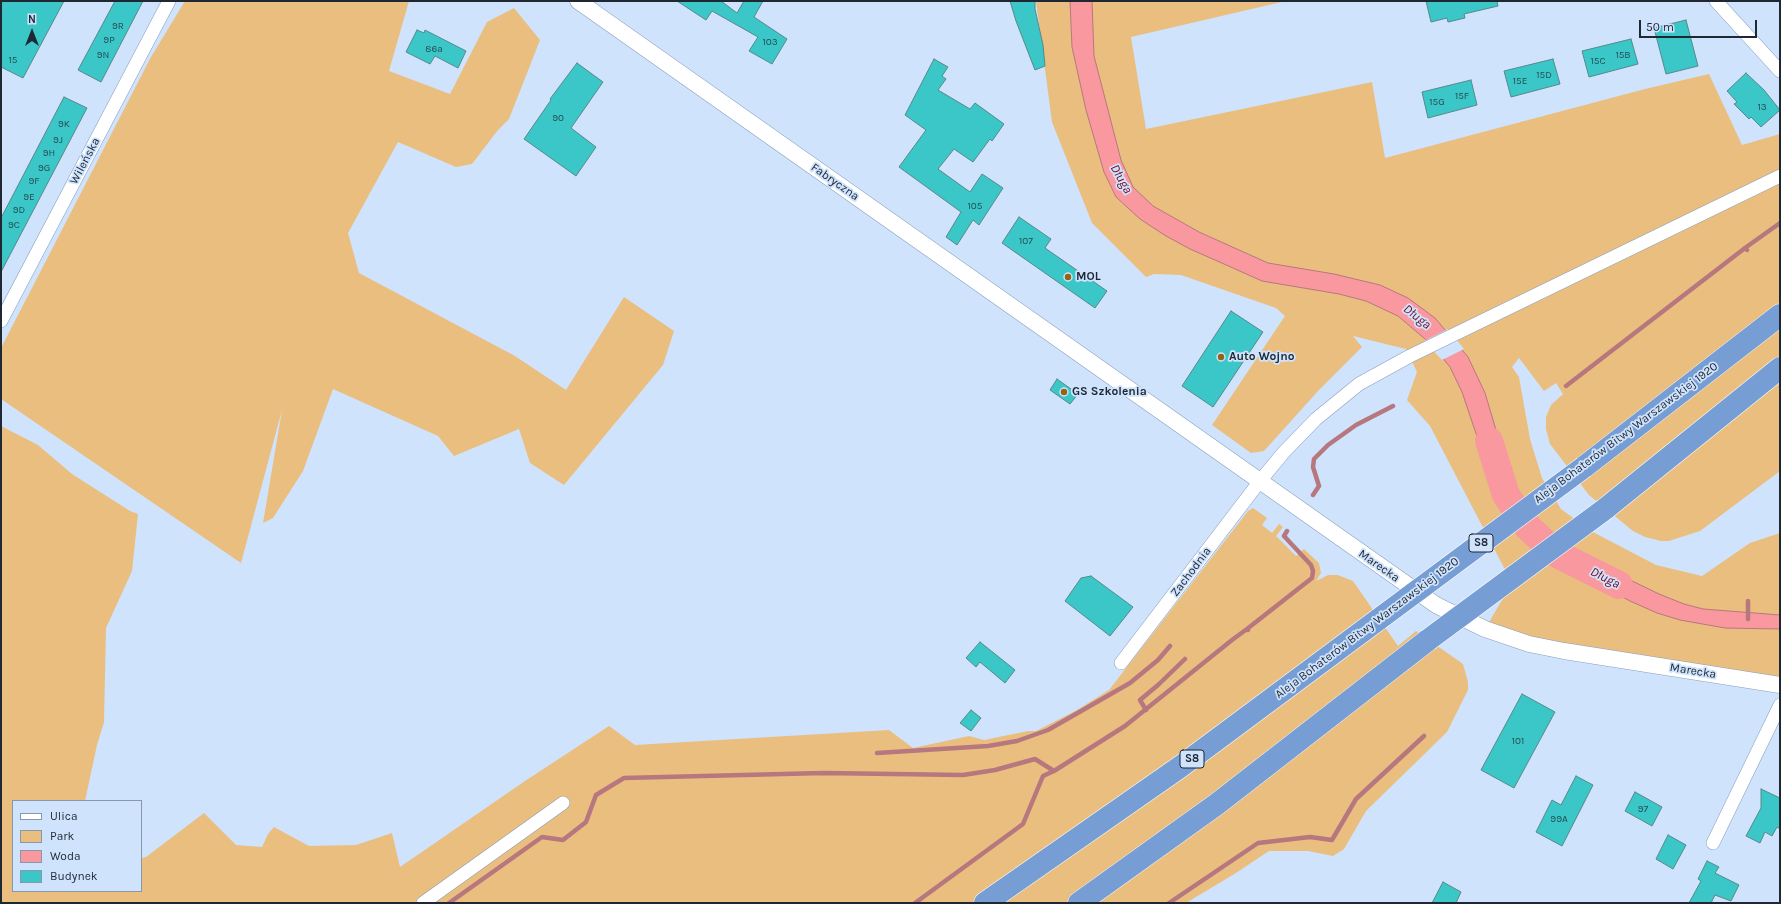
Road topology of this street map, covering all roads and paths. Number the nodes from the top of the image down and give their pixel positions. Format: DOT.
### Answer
graph roads {
  1 [pos="169,1"];
  2 [pos="578,1"];
  3 [pos="1716,1"];
  4 [pos="1780,71"];
  5 [pos="1780,176"];
  6 [pos="1780,315"];
  7 [pos="1,321"];
  8 [pos="1092,363"];
  9 [pos="1780,368"];
  10 [pos="1260,481"];
  11 [pos="1122,663"];
  12 [pos="1780,685"];
  13 [pos="1780,706"];
  14 [pos="563,803"];
  15 [pos="1713,843"];
  16 [pos="424,903"];
  17 [pos="985,903"];
  18 [pos="1079,903"];
  1 -- 7 [label="street, Wileńska"];
  2 -- 8 [label="street, Fabryczna"];
  3 -- 4 [label="street"];
  5 -- 10 [label="street, Zachodnia"];
  6 -- 17 [label="highway, Aleja Bohaterów Bitwy Warszawskiej 1920 / S8, bridge"];
  8 -- 10 [label="street, Marecka"];
  9 -- 18 [label="highway, bridge"];
  10 -- 11 [label="street, Zachodnia"];
  10 -- 12 [label="street, Marecka"];
  13 -- 15 [label="street"];
  14 -- 16 [label="street"];
}
